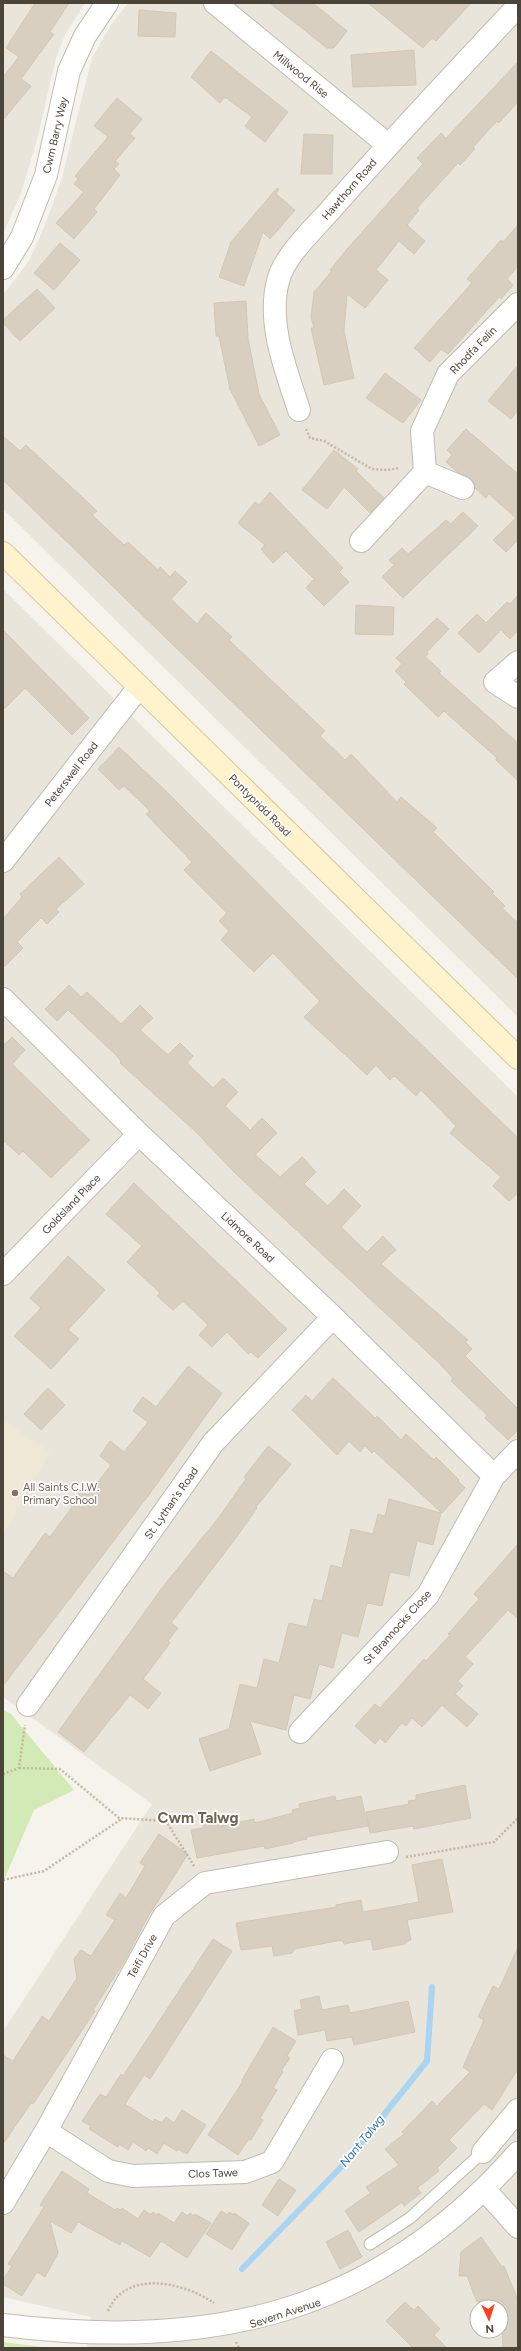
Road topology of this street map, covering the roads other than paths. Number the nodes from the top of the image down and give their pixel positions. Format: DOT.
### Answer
graph roads {
  1 [pos="107,3"];
  2 [pos="215,3"];
  3 [pos="518,6"];
  4 [pos="388,145"];
  5 [pos="3,268"];
  6 [pos="518,304"];
  7 [pos="299,410"];
  8 [pos="425,472"];
  9 [pos="463,488"];
  10 [pos="361,541"];
  11 [pos="3,552"];
  12 [pos="518,662"];
  13 [pos="140,687"];
  14 [pos="518,697"];
  15 [pos="3,861"];
  16 [pos="3,999"];
  17 [pos="518,1058"];
  18 [pos="139,1134"];
  19 [pos="3,1274"];
  20 [pos="334,1317"];
  21 [pos="518,1451"];
  22 [pos="494,1476"];
  23 [pos="28,1705"];
  24 [pos="300,1732"];
  25 [pos="386,1852"];
  26 [pos="332,2060"];
  27 [pos="518,2110"];
  28 [pos="46,2131"];
  29 [pos="483,2152"];
  30 [pos="518,2153"];
  31 [pos="484,2189"];
  32 [pos="3,2203"];
  33 [pos="518,2228"];
  34 [pos="370,2244"];
  35 [pos="3,2325"];
  1 -- 5 [label="street, Cwm Barry Way"];
  2 -- 4 [label="street, Millwood Rise"];
  3 -- 4 [label="street, Hawthorn Road"];
  4 -- 7 [label="street, Hawthorn Road"];
  6 -- 8 [label="street, Rhodfa Felin"];
  8 -- 9 [label="street"];
  8 -- 10 [label="street"];
  11 -- 13 [label="main road, Pontypridd Road"];
  12 -- 14 [label="street"];
  13 -- 15 [label="street, Peterswell Road"];
  13 -- 17 [label="main road, Pontypridd Road"];
  16 -- 18 [label="street, Lidmore Road"];
  18 -- 19 [label="street, Goldsland Place"];
  18 -- 20 [label="street, Lidmore Road"];
  20 -- 22 [label="street, Lidmore Road"];
  20 -- 23 [label="street, St. Lythan's Road"];
  21 -- 22 [label="street, St Brannocks Close"];
  22 -- 24 [label="street, St Brannocks Close"];
  25 -- 28 [label="street, Teifi Drive"];
  26 -- 28 [label="street, Clos Tawe"];
  27 -- 29 [label="street"];
  28 -- 32 [label="street, Teifi Drive"];
  29 -- 34 [label="lane"];
  30 -- 31 [label="street, Severn Avenue"];
  31 -- 33 [label="street"];
  31 -- 35 [label="street, Severn Avenue"];
}
